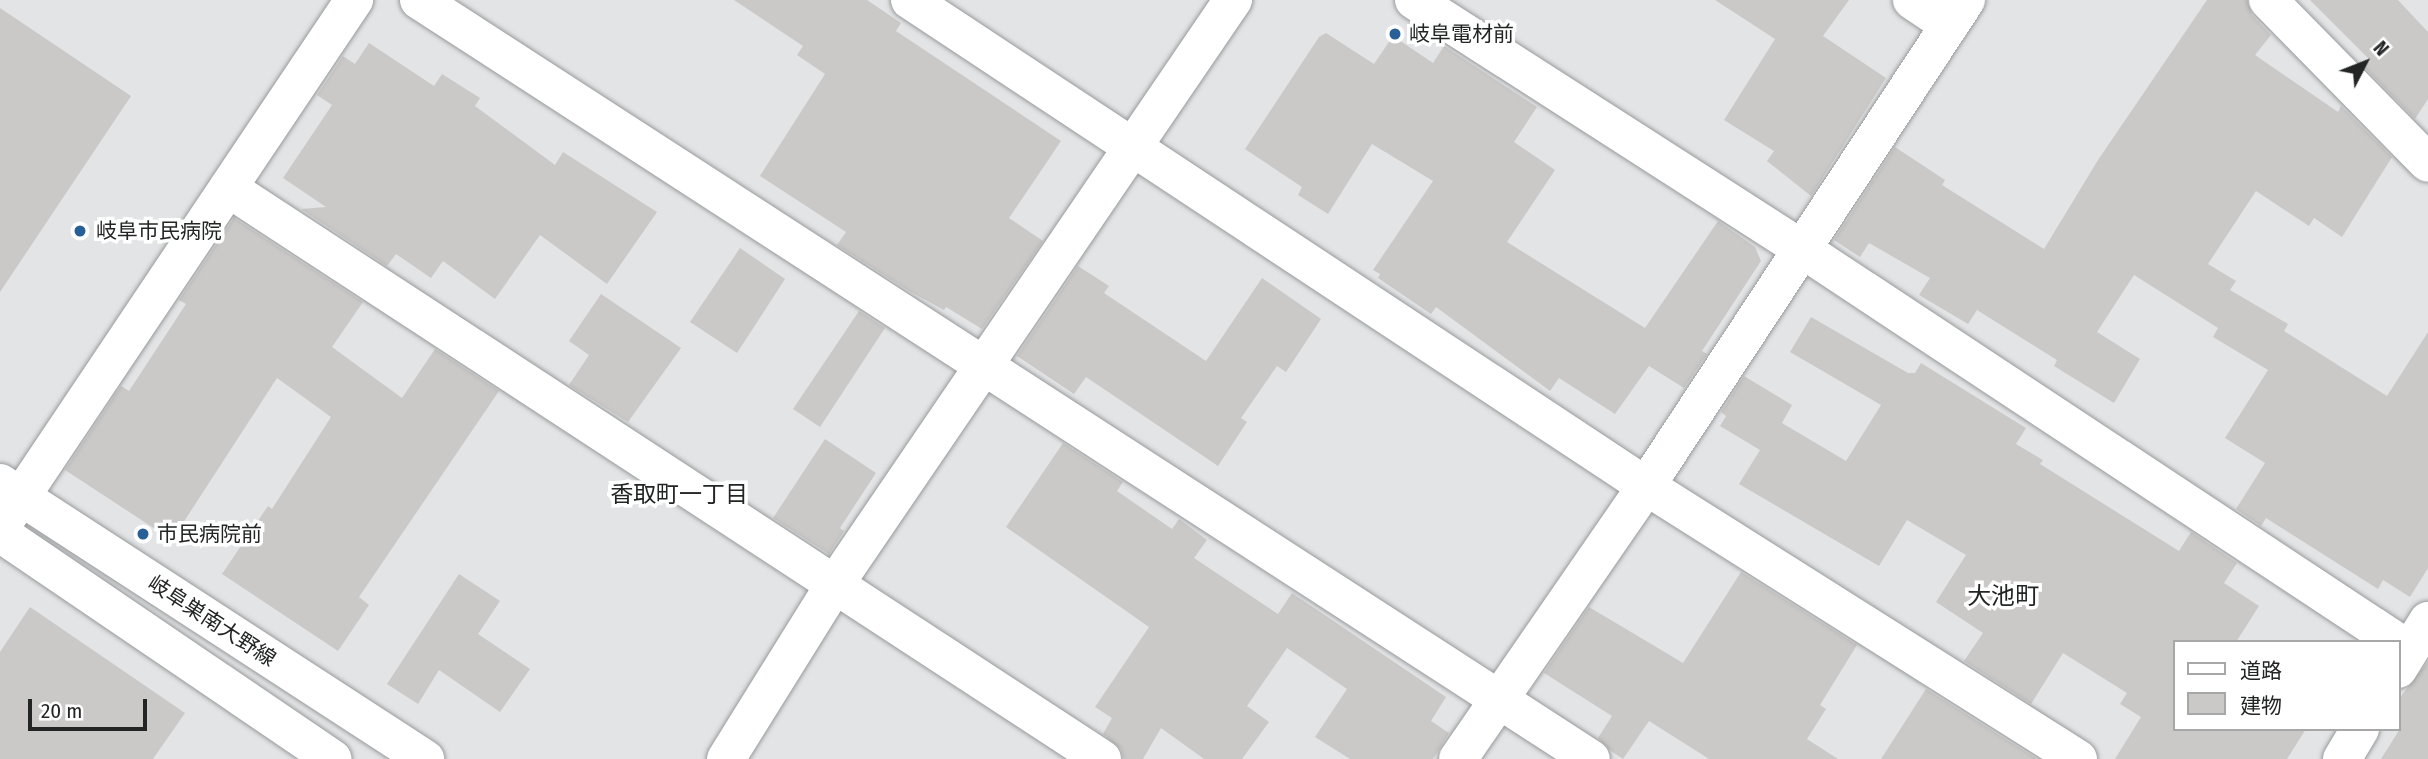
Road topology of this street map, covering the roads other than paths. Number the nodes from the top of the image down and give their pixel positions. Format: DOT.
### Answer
graph roads {
  1 [pos="354,0"];
  2 [pos="419,0"];
  3 [pos="910,0"];
  4 [pos="1233,0"];
  5 [pos="1414,0"];
  6 [pos="1912,0"];
  7 [pos="2268,0"];
  8 [pos="1958,13"];
  9 [pos="1130,146"];
  10 [pos="2428,163"];
  11 [pos="228,188"];
  12 [pos="1802,249"];
  13 [pos="986,367"];
  14 [pos="1646,486"];
  15 [pos="11,490"];
  16 [pos="0,530"];
  17 [pos="835,584"];
  18 [pos="2398,640"];
  19 [pos="1497,698"];
  20 [pos="2359,731"];
  21 [pos="333,759"];
  22 [pos="425,759"];
  23 [pos="726,759"];
  24 [pos="1102,759"];
  25 [pos="1458,759"];
  26 [pos="1591,759"];
  27 [pos="2078,759"];
  28 [pos="2342,759"];
  1 -- 11 [label="street"];
  2 -- 13 [label="street"];
  3 -- 9 [label="street"];
  4 -- 9 [label="street"];
  5 -- 12 [label="street"];
  6 -- 8 [label="street"];
  7 -- 10 [label="street"];
  8 -- 12 [label="street"];
  9 -- 13 [label="street"];
  9 -- 14 [label="street"];
  11 -- 15 [label="street"];
  11 -- 17 [label="street"];
  12 -- 14 [label="street"];
  12 -- 18 [label="street"];
  13 -- 17 [label="street"];
  13 -- 19 [label="street"];
  14 -- 19 [label="street"];
  14 -- 27 [label="street"];
  15 -- 16 [label="street"];
  15 -- 22 [label="street, 岐阜巣南大野線"];
  16 -- 21 [label="street"];
  17 -- 23 [label="street"];
  17 -- 24 [label="street"];
  19 -- 25 [label="street"];
  19 -- 26 [label="street"];
  20 -- 28 [label="street"];
}
